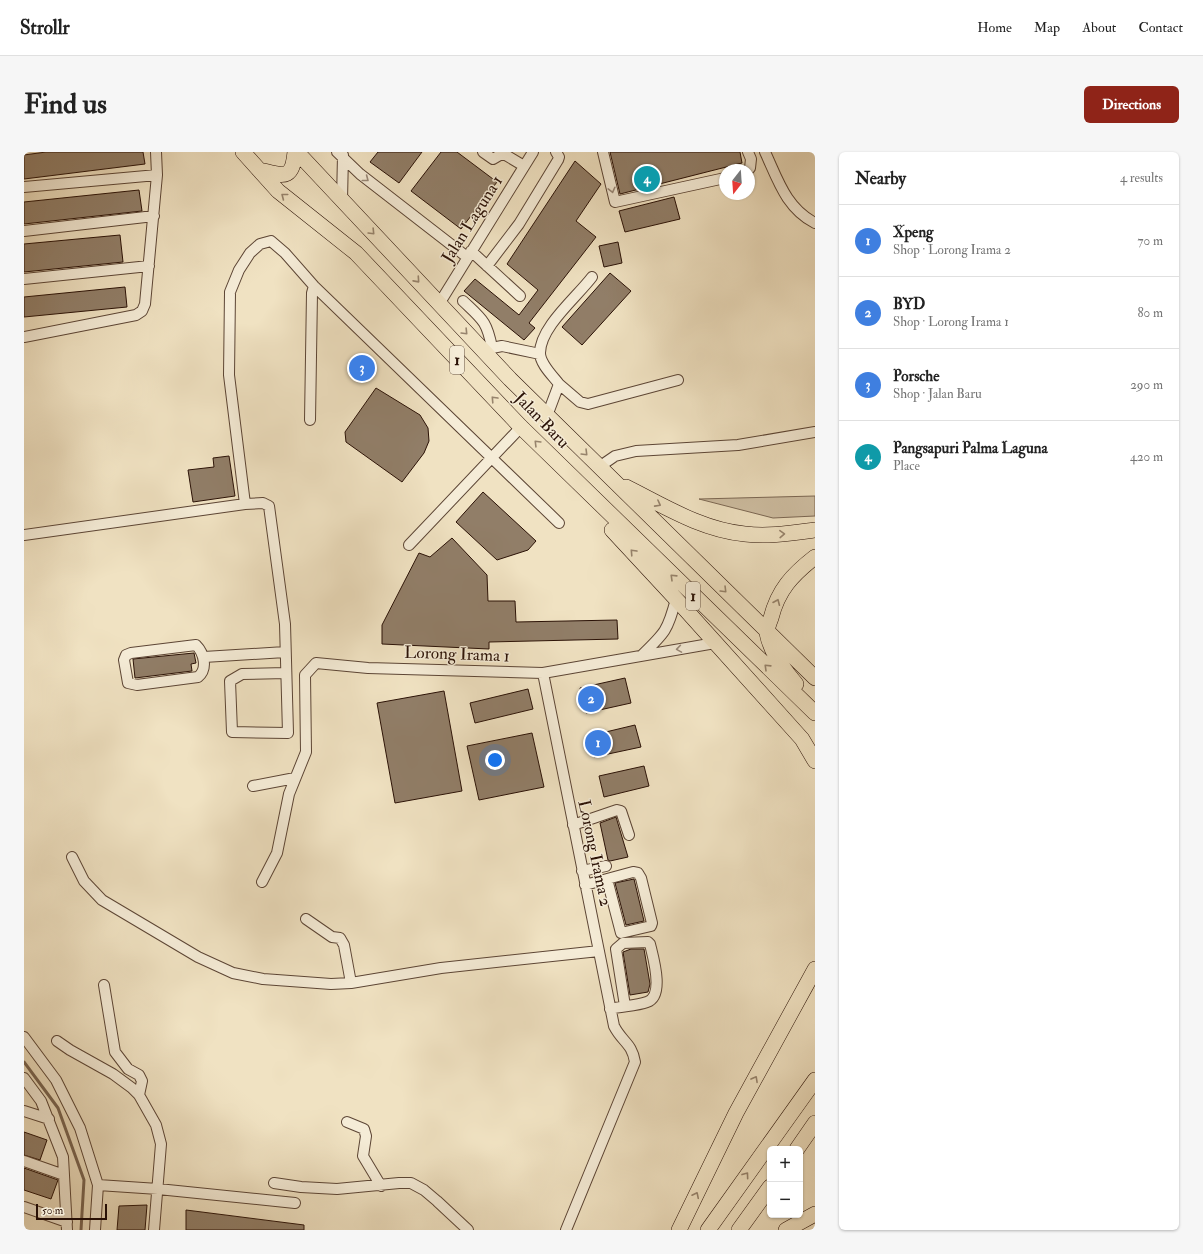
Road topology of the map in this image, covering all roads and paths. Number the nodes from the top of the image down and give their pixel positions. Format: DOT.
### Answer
graph roads {
  1 [pos="156,152"];
  2 [pos="243,152"];
  3 [pos="296,152"];
  4 [pos="483,152"];
  5 [pos="533,152"];
  6 [pos="556,152"];
  7 [pos="603,152"];
  8 [pos="748,152"];
  9 [pos="765,152"];
  10 [pos="505,153"];
  11 [pos="341,154"];
  12 [pos="750,164"];
  13 [pos="524,166"];
  14 [pos="260,170"];
  15 [pos="157,175"];
  16 [pos="719,179"];
  17 [pos="24,187"];
  18 [pos="342,200"];
  19 [pos="154,216"];
  20 [pos="815,223"];
  21 [pos="24,231"];
  22 [pos="469,254"];
  23 [pos="149,266"];
  24 [pos="487,266"];
  25 [pos="592,277"];
  26 [pos="24,279"];
  27 [pos="314,286"];
  28 [pos="520,296"];
  29 [pos="463,301"];
  30 [pos="439,304"];
  31 [pos="24,337"];
  32 [pos="488,350"];
  33 [pos="540,354"];
  34 [pos="678,380"];
  35 [pos="559,384"];
  36 [pos="547,416"];
  37 [pos="310,420"];
  38 [pos="521,427"];
  39 [pos="815,432"];
  40 [pos="492,458"];
  41 [pos="599,467"];
  42 [pos="573,479"];
  43 [pos="611,479"];
  44 [pos="245,504"];
  45 [pos="558,523"];
  46 [pos="815,530"];
  47 [pos="24,534"];
  48 [pos="408,545"];
  49 [pos="815,557"];
  50 [pos="676,599"];
  51 [pos="767,632"];
  52 [pos="715,643"];
  53 [pos="285,652"];
  54 [pos="642,656"];
  55 [pos="204,657"];
  56 [pos="286,673"];
  57 [pos="542,673"];
  58 [pos="815,678"];
  59 [pos="815,709"];
  60 [pos="815,714"];
  61 [pos="815,762"];
  62 [pos="295,778"];
  63 [pos="253,786"];
  64 [pos="573,825"];
  65 [pos="629,835"];
  66 [pos="72,857"];
  67 [pos="606,866"];
  68 [pos="582,871"];
  69 [pos="607,879"];
  70 [pos="262,882"];
  71 [pos="585,885"];
  72 [pos="306,919"];
  73 [pos="599,951"];
  74 [pos="815,969"];
  75 [pos="351,983"];
  76 [pos="104,985"];
  77 [pos="625,1006"];
  78 [pos="610,1009"];
  79 [pos="24,1037"];
  80 [pos="58,1040"];
  81 [pos="24,1078"];
  82 [pos="813,1082"];
  83 [pos="139,1095"];
  84 [pos="24,1111"];
  85 [pos="49,1119"];
  86 [pos="347,1122"];
  87 [pos="815,1123"];
  88 [pos="799,1146"];
  89 [pos="24,1161"];
  90 [pos="64,1175"];
  91 [pos="274,1183"];
  92 [pos="98,1185"];
  93 [pos="380,1186"];
  94 [pos="158,1189"];
  95 [pos="767,1191"];
  96 [pos="295,1204"];
  97 [pos="24,1207"];
  98 [pos="815,1214"];
  99 [pos="67,1226"];
  100 [pos="96,1230"];
  101 [pos="154,1230"];
  102 [pos="468,1230"];
  103 [pos="566,1230"];
  104 [pos="679,1230"];
  105 [pos="708,1230"];
  106 [pos="739,1230"];
  107 [pos="786,1230"];
  1 -- 15 [label="street"];
  2 -- 14 [label="highway, Jalan Baru / 1"];
  3 -- 14 [label="highway"];
  3 -- 18 [label="highway, Jalan Baru / 1"];
  4 -- 10 [label="street"];
  5 -- 13 [label="street, Jalan Laguna 1"];
  6 -- 24 [label="street"];
  7 -- 16 [label="street, one-way"];
  8 -- 12 [label="street"];
  9 -- 20 [label="street"];
  10 -- 13 [label="street"];
  11 -- 18 [label="street"];
  11 -- 22 [label="street, one-way"];
  13 -- 22 [label="street, Jalan Laguna 1"];
  38 -- 14 [label="highway, Jalan Baru / 1, one-way"];
  15 -- 17 [label="street"];
  15 -- 19 [label="street"];
  18 -- 30 [label="highway, Jalan Baru / 1, one-way"];
  19 -- 21 [label="street"];
  19 -- 23 [label="street"];
  22 -- 24 [label="street"];
  22 -- 30 [label="street, Jalan Laguna 1"];
  23 -- 26 [label="street"];
  23 -- 31 [label="street"];
  24 -- 28 [label="street"];
  25 -- 33 [label="street"];
  27 -- 37 [label="street"];
  27 -- 40 [label="street"];
  27 -- 44 [label="street"];
  29 -- 32 [label="street"];
  30 -- 32 [label="highway, Jalan Baru / 1, one-way"];
  32 -- 33 [label="street"];
  32 -- 36 [label="highway, Jalan Baru / 1"];
  33 -- 35 [label="street"];
  34 -- 35 [label="street"];
  35 -- 36 [label="street"];
  36 -- 41 [label="highway, Jalan Baru / 1, one-way"];
  38 -- 40 [label="street"];
  42 -- 38 [label="highway, Jalan Baru / 1, one-way"];
  39 -- 41 [label="street"];
  40 -- 45 [label="street"];
  40 -- 48 [label="street"];
  41 -- 43 [label="highway, Jalan Baru / 1"];
  50 -- 42 [label="highway, one-way"];
  60 -- 42 [label="highway, Jalan Baru / 1, one-way"];
  43 -- 46 [label="highway, one-way"];
  43 -- 51 [label="highway, Jalan Baru / 1, one-way"];
  44 -- 47 [label="street"];
  44 -- 53 [label="street"];
  51 -- 49 [label="highway, one-way"];
  50 -- 52 [label="highway"];
  50 -- 54 [label="street"];
  51 -- 58 [label="highway, Jalan Baru / 1"];
  51 -- 59 [label="highway"];
  52 -- 54 [label="street, Lorong Irama 1, one-way"];
  52 -- 61 [label="highway"];
  53 -- 55 [label="street"];
  53 -- 56 [label="street"];
  54 -- 57 [label="street, Lorong Irama 1"];
  55 -- 55 [label="street"];
  56 -- 56 [label="street"];
  57 -- 62 [label="street, Lorong Irama 1"];
  57 -- 64 [label="street, Lorong Irama 2"];
  62 -- 63 [label="street"];
  62 -- 70 [label="street"];
  64 -- 65 [label="street"];
  64 -- 68 [label="street, Lorong Irama 2"];
  66 -- 75 [label="street"];
  67 -- 68 [label="street"];
  68 -- 71 [label="street, Lorong Irama 2"];
  69 -- 69 [label="street"];
  69 -- 71 [label="street"];
  71 -- 73 [label="street, Lorong Irama 2"];
  72 -- 75 [label="street"];
  73 -- 75 [label="street"];
  73 -- 78 [label="street, Lorong Irama 2"];
  104 -- 74 [label="highway, one-way"];
  76 -- 83 [label="street"];
  77 -- 77 [label="street"];
  77 -- 78 [label="street"];
  78 -- 103 [label="street, Lorong Irama 2"];
  79 -- 92 [label="street"];
  80 -- 83 [label="street"];
  81 -- 85 [label="street"];
  105 -- 82 [label="highway, one-way"];
  83 -- 94 [label="street"];
  84 -- 85 [label="street"];
  85 -- 90 [label="street"];
  86 -- 93 [label="street"];
  87 -- 88 [label="highway"];
  89 -- 90 [label="street"];
  90 -- 99 [label="street"];
  91 -- 93 [label="street"];
  92 -- 94 [label="street"];
  92 -- 100 [label="street"];
  93 -- 102 [label="street"];
  94 -- 96 [label="street"];
  94 -- 101 [label="street"];
  95 -- 106 [label="highway"];
  97 -- 99 [label="street"];
  98 -- 107 [label="highway"];
}
